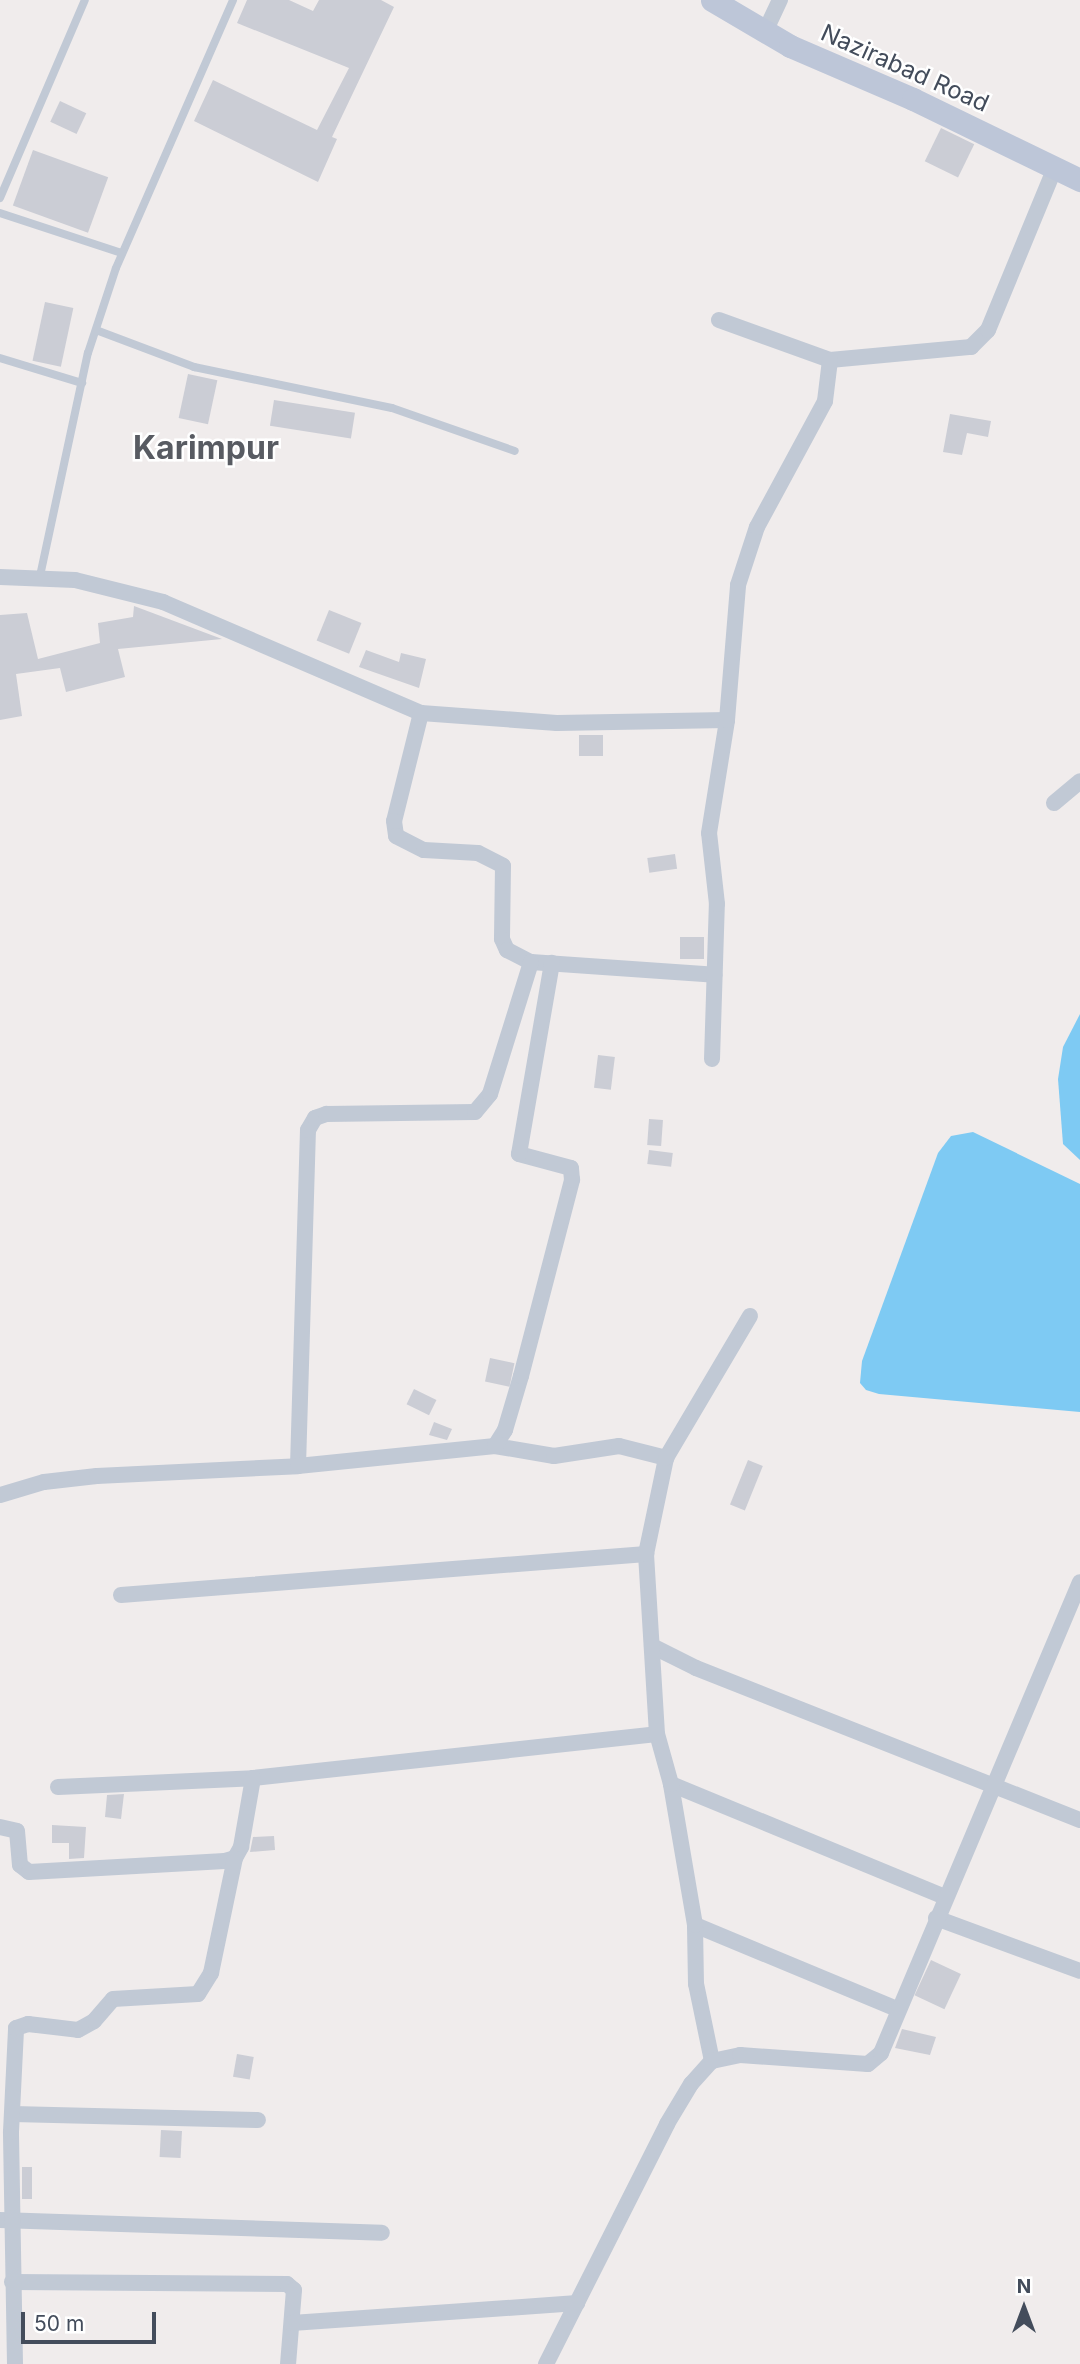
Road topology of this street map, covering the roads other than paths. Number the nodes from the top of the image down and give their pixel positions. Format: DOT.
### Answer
graph roads {
  1 [pos="85,0"];
  2 [pos="233,0"];
  3 [pos="712,0"];
  4 [pos="780,2"];
  5 [pos="768,27"];
  6 [pos="1056,165"];
  7 [pos="1080,180"];
  8 [pos="0,198"];
  9 [pos="0,213"];
  10 [pos="122,253"];
  11 [pos="719,320"];
  12 [pos="96,330"];
  13 [pos="0,358"];
  14 [pos="830,360"];
  15 [pos="82,383"];
  16 [pos="515,451"];
  17 [pos="40,576"];
  18 [pos="0,577"];
  19 [pos="421,713"];
  20 [pos="727,720"];
  21 [pos="1080,781"];
  22 [pos="1054,803"];
  23 [pos="531,962"];
  24 [pos="552,963"];
  25 [pos="715,975"];
  26 [pos="712,1059"];
  27 [pos="750,1316"];
  28 [pos="495,1446"];
  29 [pos="666,1458"];
  30 [pos="298,1465"];
  31 [pos="0,1495"];
  32 [pos="646,1553"];
  33 [pos="1080,1582"];
  34 [pos="121,1595"];
  35 [pos="1072,1623"];
  36 [pos="652,1646"];
  37 [pos="657,1734"];
  38 [pos="253,1778"];
  39 [pos="671,1784"];
  40 [pos="58,1787"];
  41 [pos="993,1787"];
  42 [pos="1080,1820"];
  43 [pos="0,1827"];
  44 [pos="235,1858"];
  45 [pos="945,1898"];
  46 [pos="936,1918"];
  47 [pos="695,1925"];
  48 [pos="1080,1971"];
  49 [pos="897,2009"];
  50 [pos="712,2061"];
  51 [pos="13,2115"];
  52 [pos="258,2120"];
  53 [pos="6,2220"];
  54 [pos="382,2233"];
  55 [pos="12,2282"];
  56 [pos="577,2303"];
  57 [pos="292,2323"];
  58 [pos="15,2364"];
  59 [pos="288,2364"];
  60 [pos="547,2364"];
  1 -- 8 [label="lane"];
  2 -- 10 [label="lane"];
  3 -- 5 [label="main road, Nazirabad Road"];
  4 -- 5 [label="street"];
  5 -- 6 [label="main road, Nazirabad Road"];
  6 -- 7 [label="main road, Nazirabad Road"];
  6 -- 14 [label="street"];
  9 -- 10 [label="lane"];
  10 -- 12 [label="lane"];
  11 -- 14 [label="street"];
  12 -- 15 [label="lane"];
  12 -- 16 [label="lane"];
  13 -- 15 [label="lane"];
  14 -- 20 [label="street"];
  15 -- 17 [label="lane"];
  17 -- 18 [label="street"];
  17 -- 19 [label="street"];
  19 -- 20 [label="street"];
  19 -- 23 [label="street"];
  20 -- 25 [label="street"];
  21 -- 22 [label="street"];
  23 -- 24 [label="street"];
  23 -- 30 [label="street"];
  24 -- 25 [label="street"];
  24 -- 28 [label="street"];
  25 -- 26 [label="street"];
  27 -- 29 [label="street"];
  28 -- 29 [label="street"];
  28 -- 30 [label="street"];
  29 -- 32 [label="street"];
  30 -- 31 [label="street"];
  32 -- 34 [label="street"];
  32 -- 36 [label="street"];
  33 -- 35 [label="street"];
  35 -- 41 [label="street"];
  36 -- 37 [label="street"];
  36 -- 41 [label="street"];
  37 -- 38 [label="street"];
  37 -- 39 [label="street"];
  38 -- 40 [label="street"];
  38 -- 44 [label="street"];
  39 -- 45 [label="street"];
  39 -- 47 [label="street"];
  41 -- 42 [label="street"];
  41 -- 45 [label="street"];
  43 -- 44 [label="street"];
  44 -- 51 [label="street"];
  45 -- 46 [label="street"];
  46 -- 48 [label="street"];
  46 -- 49 [label="street"];
  47 -- 49 [label="street"];
  47 -- 50 [label="street"];
  49 -- 50 [label="street"];
  50 -- 56 [label="street"];
  51 -- 52 [label="street"];
  51 -- 53 [label="street"];
  53 -- 54 [label="street"];
  53 -- 55 [label="street"];
  55 -- 57 [label="street"];
  55 -- 58 [label="street"];
  56 -- 57 [label="street"];
  56 -- 60 [label="street"];
  57 -- 59 [label="street"];
}
